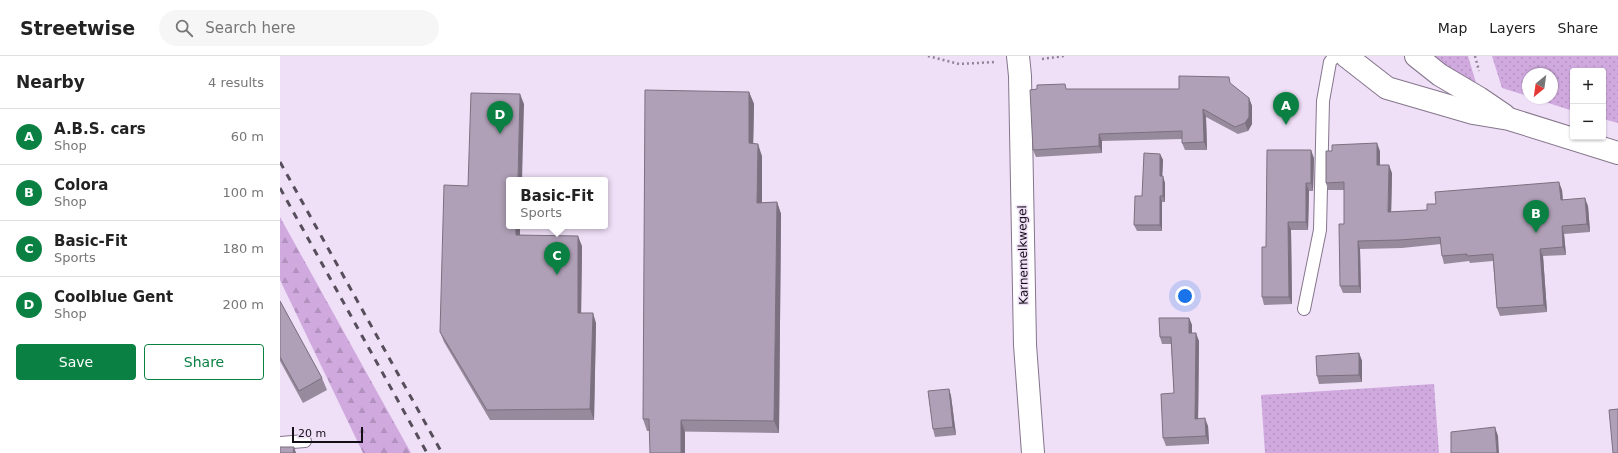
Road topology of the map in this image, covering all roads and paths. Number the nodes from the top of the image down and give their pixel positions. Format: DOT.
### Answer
graph roads {
  1 [pos="1018,56"];
  2 [pos="1335,56"];
  3 [pos="1346,56"];
  4 [pos="1416,56"];
  5 [pos="1509,119"];
  6 [pos="1618,153"];
  7 [pos="1304,309"];
  8 [pos="305,441"];
  9 [pos="280,443"];
  10 [pos="1033,453"];
  1 -- 10 [label="main road, Karnemelkwegel"];
  2 -- 7 [label="lane"];
  3 -- 5 [label="main road"];
  4 -- 5 [label="main road"];
  5 -- 6 [label="main road"];
  8 -- 9 [label="lane"];
}
